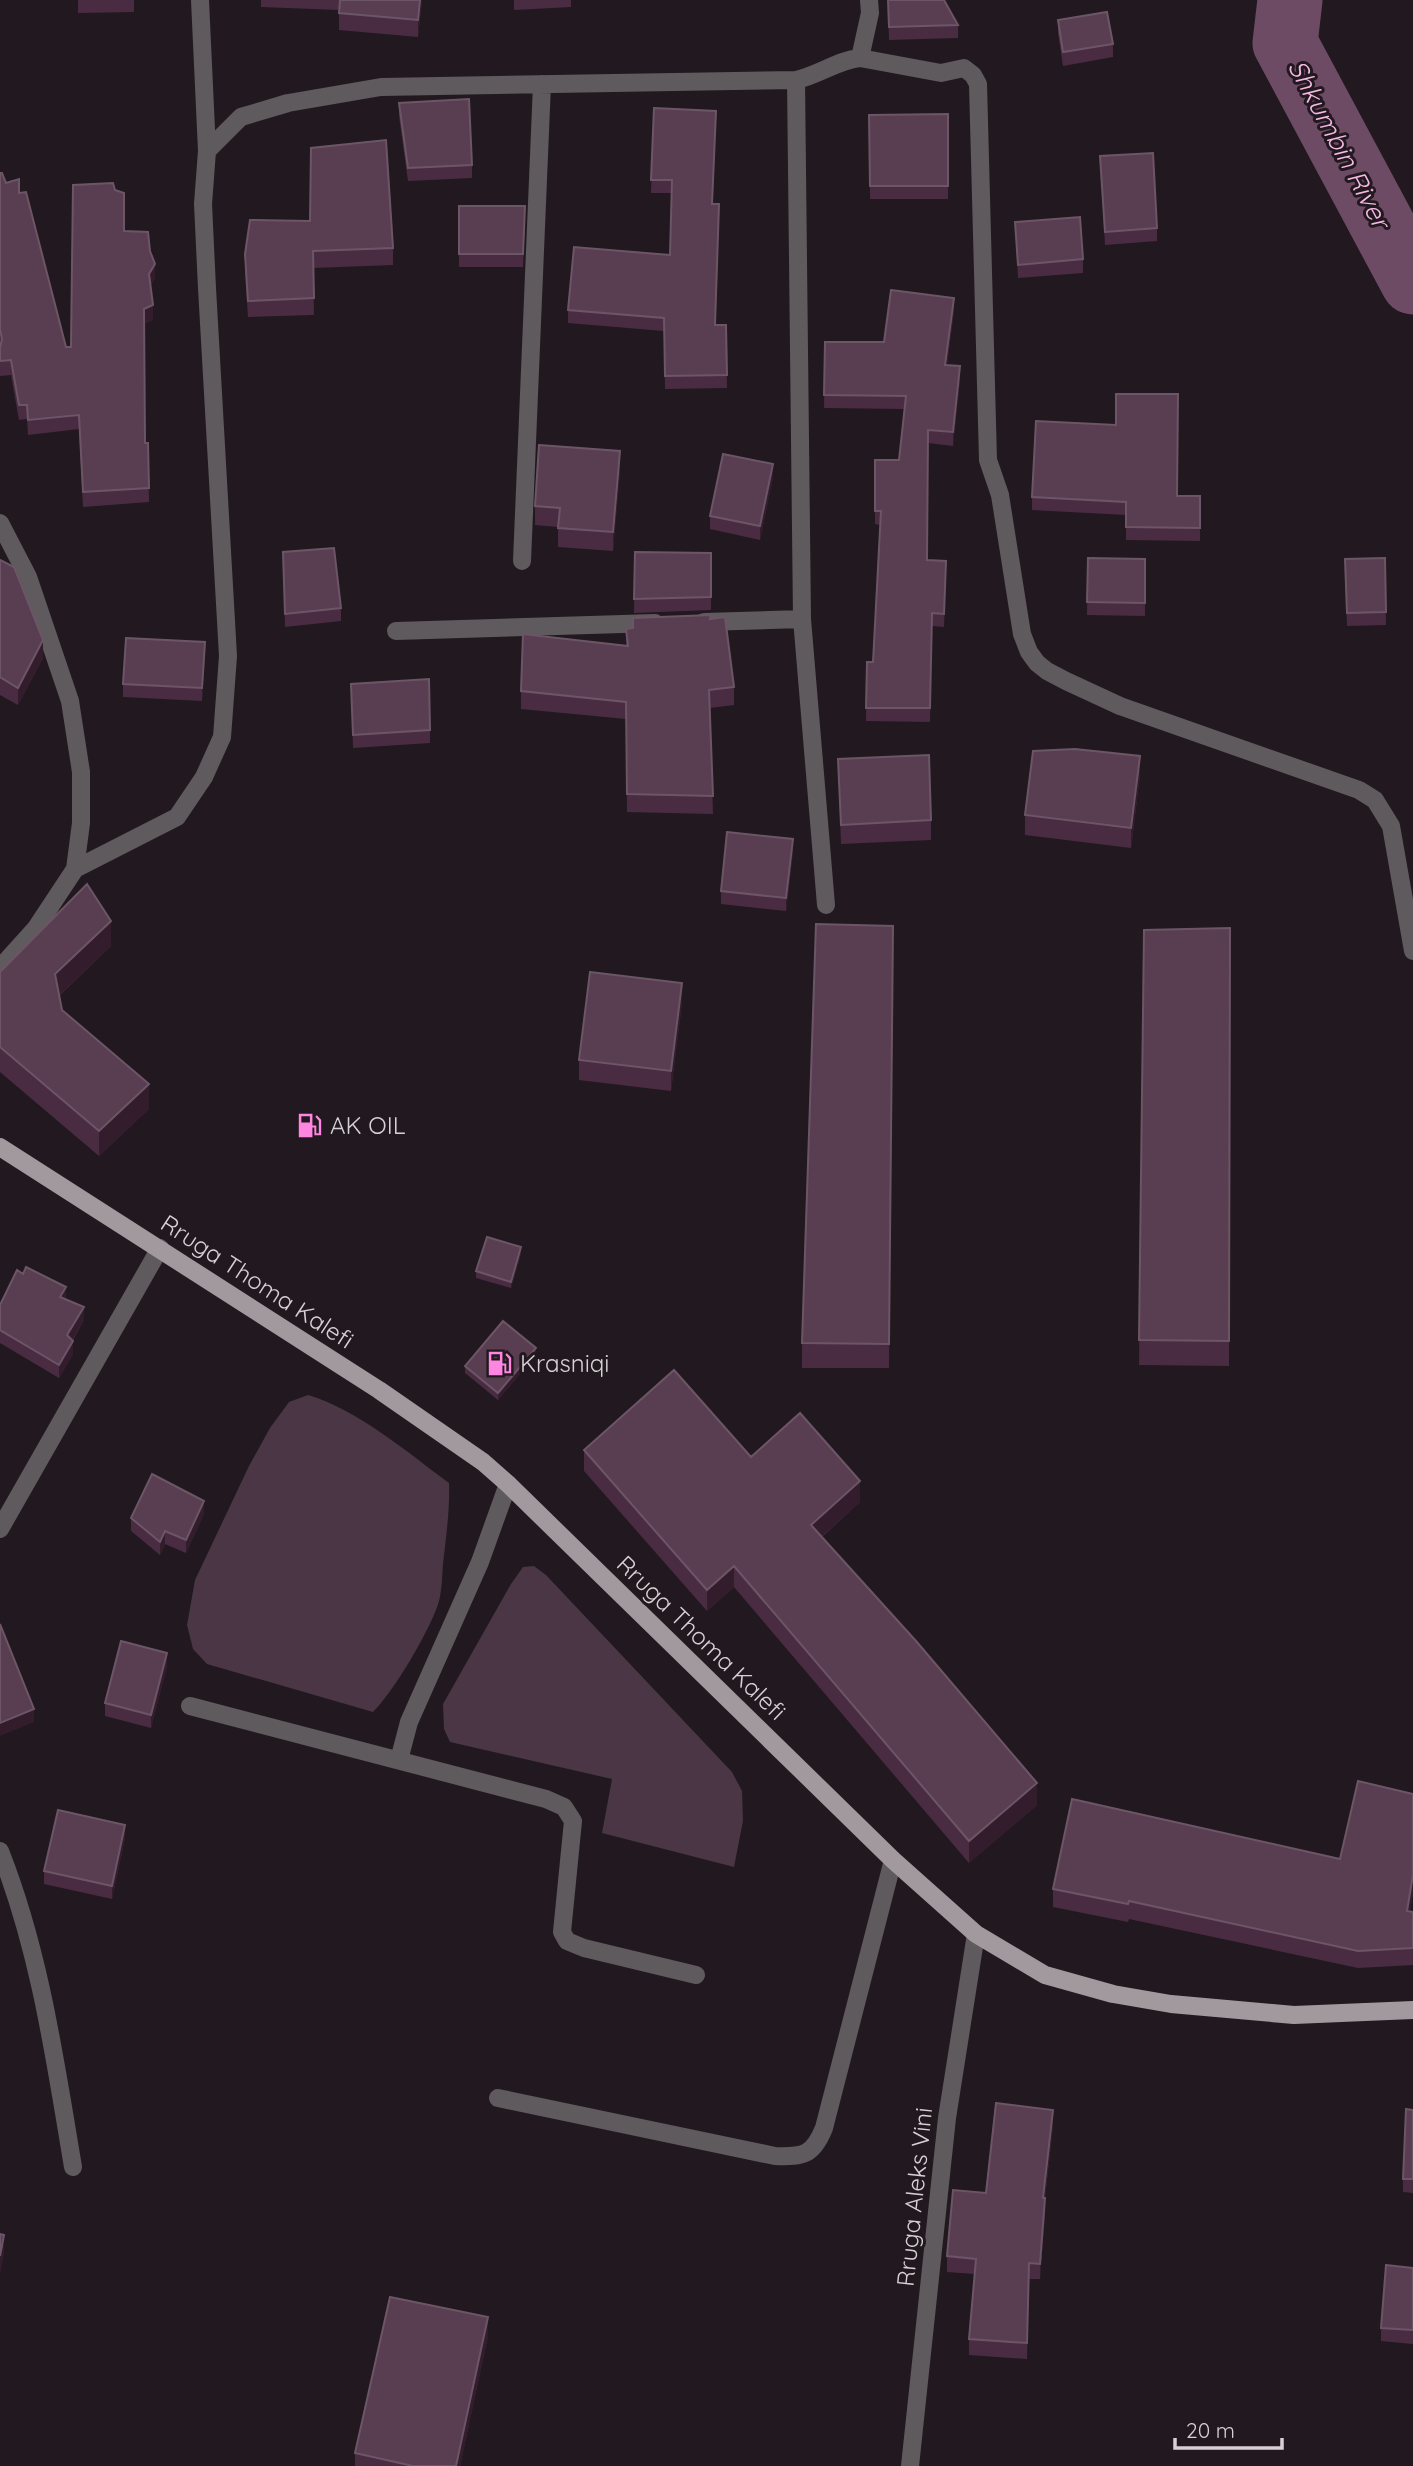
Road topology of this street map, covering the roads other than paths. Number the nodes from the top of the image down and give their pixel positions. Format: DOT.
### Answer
graph roads {
  1 [pos="200,0"];
  2 [pos="869,0"];
  3 [pos="860,58"];
  4 [pos="796,80"];
  5 [pos="542,84"];
  6 [pos="207,151"];
  7 [pos="0,523"];
  8 [pos="522,561"];
  9 [pos="802,619"];
  10 [pos="396,631"];
  11 [pos="75,869"];
  12 [pos="826,905"];
  13 [pos="1413,951"];
  14 [pos="0,968"];
  15 [pos="0,1147"];
  16 [pos="160,1248"];
  17 [pos="508,1484"];
  18 [pos="0,1529"];
  19 [pos="190,1706"];
  20 [pos="399,1760"];
  21 [pos="0,1851"];
  22 [pos="893,1860"];
  23 [pos="976,1934"];
  24 [pos="696,1975"];
  25 [pos="1413,2010"];
  26 [pos="498,2098"];
  27 [pos="73,2167"];
  28 [pos="910,2466"];
  1 -- 6 [label="street"];
  2 -- 3 [label="street"];
  3 -- 4 [label="street"];
  3 -- 13 [label="street"];
  4 -- 5 [label="street"];
  4 -- 9 [label="street"];
  5 -- 6 [label="street"];
  5 -- 8 [label="street"];
  6 -- 11 [label="street"];
  7 -- 11 [label="street"];
  9 -- 10 [label="street"];
  9 -- 12 [label="street"];
  11 -- 14 [label="street"];
  15 -- 16 [label="main road, Rruga Thoma Kalefi"];
  16 -- 17 [label="main road, Rruga Thoma Kalefi"];
  16 -- 18 [label="street"];
  17 -- 20 [label="street"];
  17 -- 22 [label="main road, Rruga Thoma Kalefi"];
  19 -- 20 [label="street"];
  20 -- 24 [label="street"];
  21 -- 27 [label="street"];
  22 -- 23 [label="main road, Rruga Thoma Kalefi"];
  22 -- 26 [label="street"];
  23 -- 25 [label="main road, Rruga Thoma Kalefi"];
  23 -- 28 [label="street, Rruga Aleks Vini"];
}
